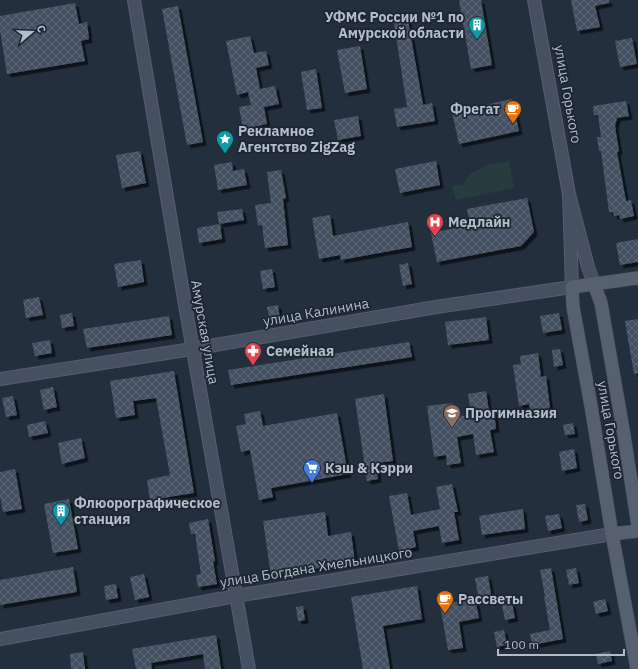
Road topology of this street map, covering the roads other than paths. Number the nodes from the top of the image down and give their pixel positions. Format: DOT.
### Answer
graph roads {
  1 [pos="134,0"];
  2 [pos="534,0"];
  3 [pos="569,194"];
  4 [pos="638,278"];
  5 [pos="594,284"];
  6 [pos="572,288"];
  7 [pos="192,349"];
  8 [pos="0,379"];
  9 [pos="638,526"];
  10 [pos="638,530"];
  11 [pos="612,534"];
  12 [pos="236,596"];
  13 [pos="0,639"];
  14 [pos="249,669"];
  15 [pos="637,669"];
  1 -- 7 [label="street, Амурская улица"];
  2 -- 3 [label="street, улица Горького"];
  3 -- 5 [label="street, улица Горького"];
  3 -- 6 [label="street, улица Горького"];
  4 -- 5 [label="main road, улица Калинина"];
  5 -- 6 [label="main road, улица Калинина"];
  5 -- 9 [label="main road, улица Горького"];
  6 -- 7 [label="street, улица Калинина"];
  6 -- 11 [label="main road, улица Горького"];
  7 -- 8 [label="street, улица Калинина"];
  7 -- 12 [label="street, Амурская улица"];
  10 -- 11 [label="main road, улица Богдана Хмельницкого"];
  11 -- 12 [label="street, улица Богдана Хмельницкого"];
  11 -- 15 [label="main road, улица Горького"];
  12 -- 13 [label="street, улица Богдана Хмельницкого"];
  12 -- 14 [label="street, Амурская улица"];
}
